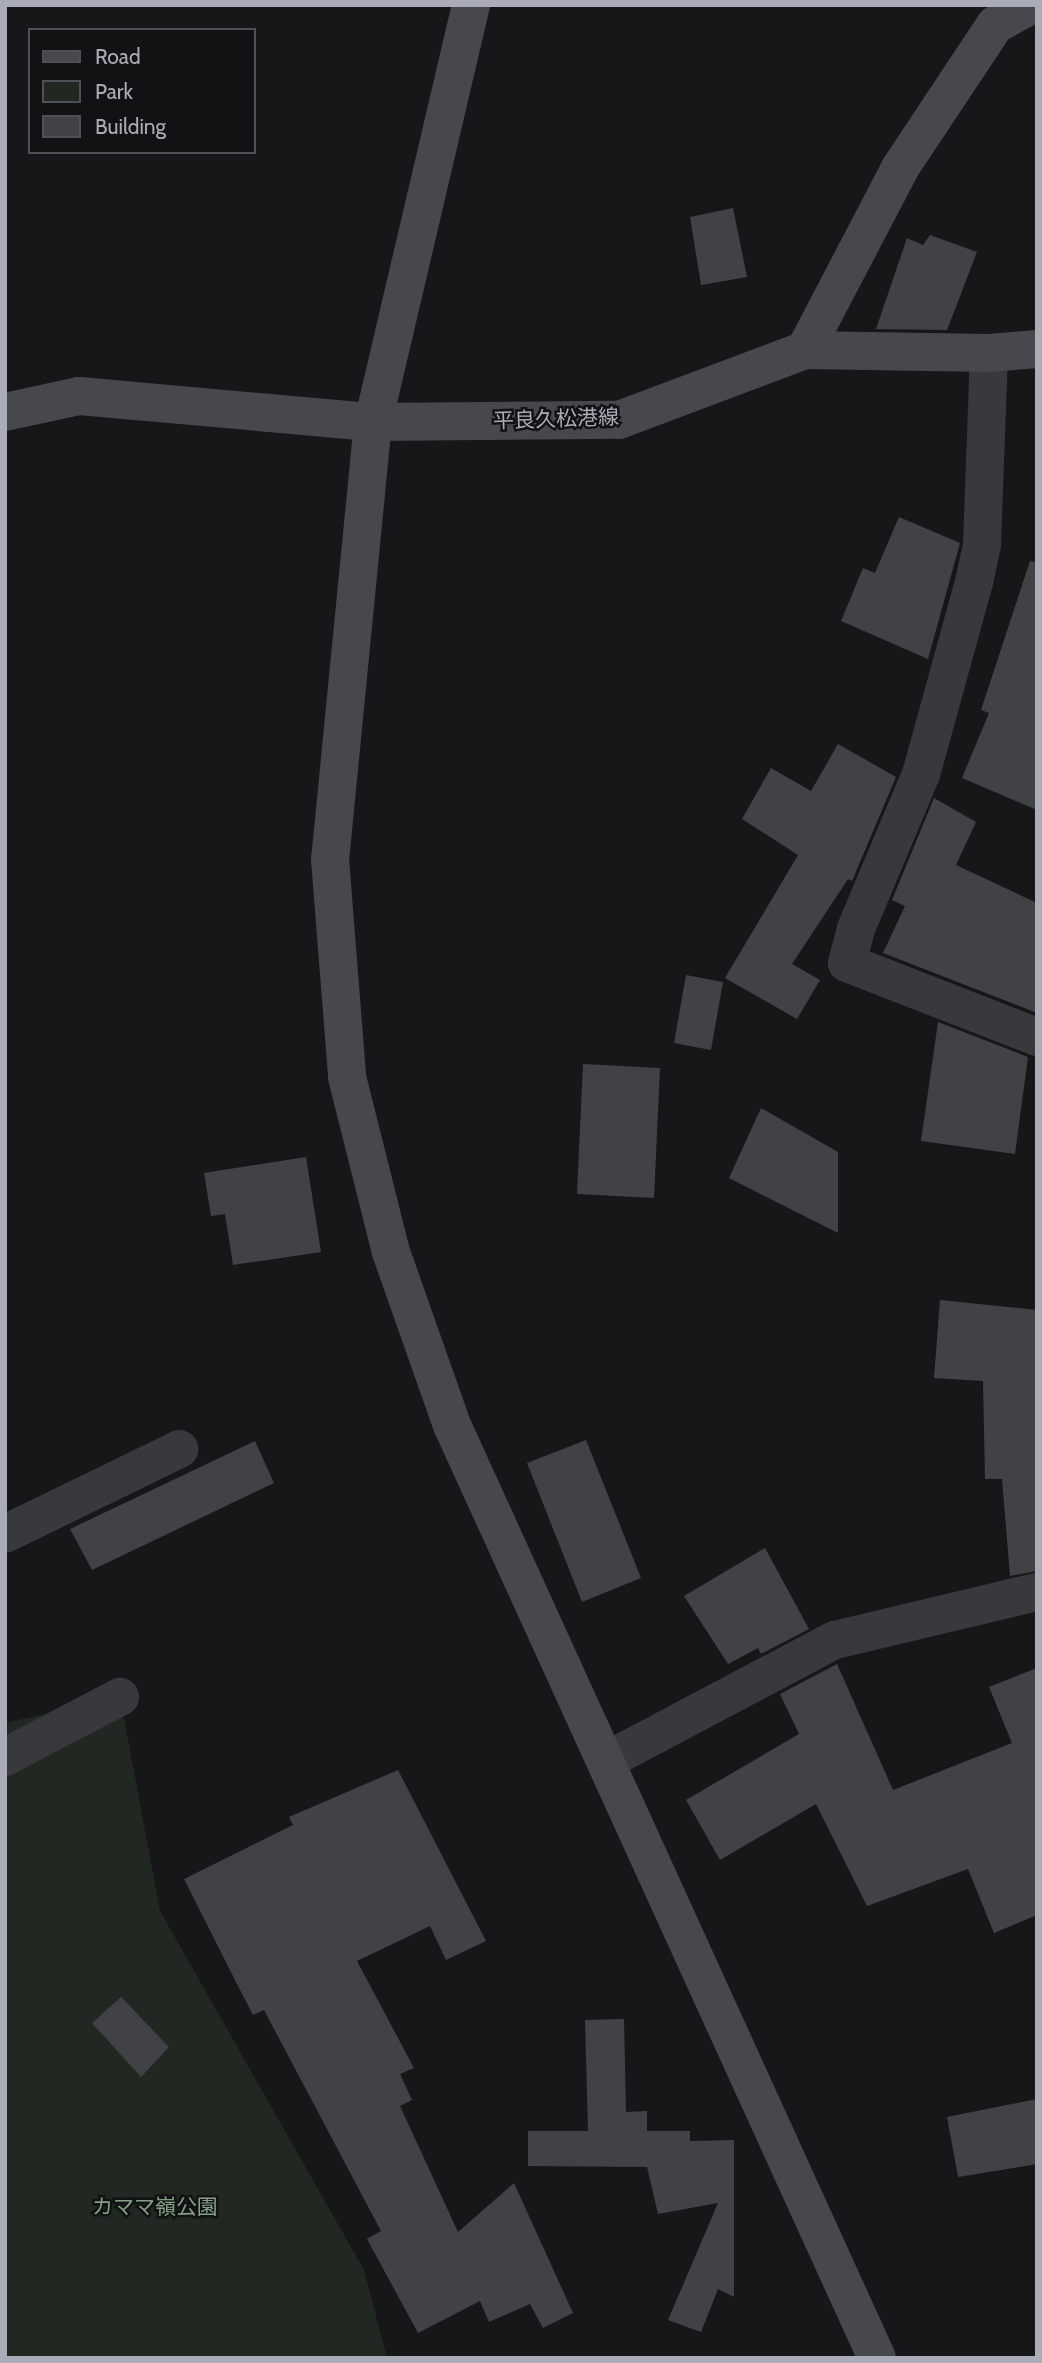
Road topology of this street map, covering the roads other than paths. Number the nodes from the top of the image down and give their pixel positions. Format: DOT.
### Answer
graph roads {
  1 [pos="471,5"];
  2 [pos="1031,5"];
  3 [pos="1037,349"];
  4 [pos="805,350"];
  5 [pos="989,354"];
  6 [pos="5,412"];
  7 [pos="373,422"];
  8 [pos="1037,1037"];
  9 [pos="178,1449"];
  10 [pos="5,1534"];
  11 [pos="1037,1592"];
  12 [pos="120,1697"];
  13 [pos="5,1757"];
  14 [pos="606,1761"];
  15 [pos="877,2358"];
  1 -- 7 [label="street"];
  2 -- 4 [label="street"];
  3 -- 5 [label="street"];
  4 -- 5 [label="street"];
  4 -- 7 [label="street, 平良久松港線"];
  5 -- 8 [label="street"];
  6 -- 7 [label="street, 平良久松港線"];
  7 -- 14 [label="street"];
  9 -- 10 [label="street"];
  11 -- 14 [label="street"];
  12 -- 13 [label="street"];
  14 -- 15 [label="street"];
}
